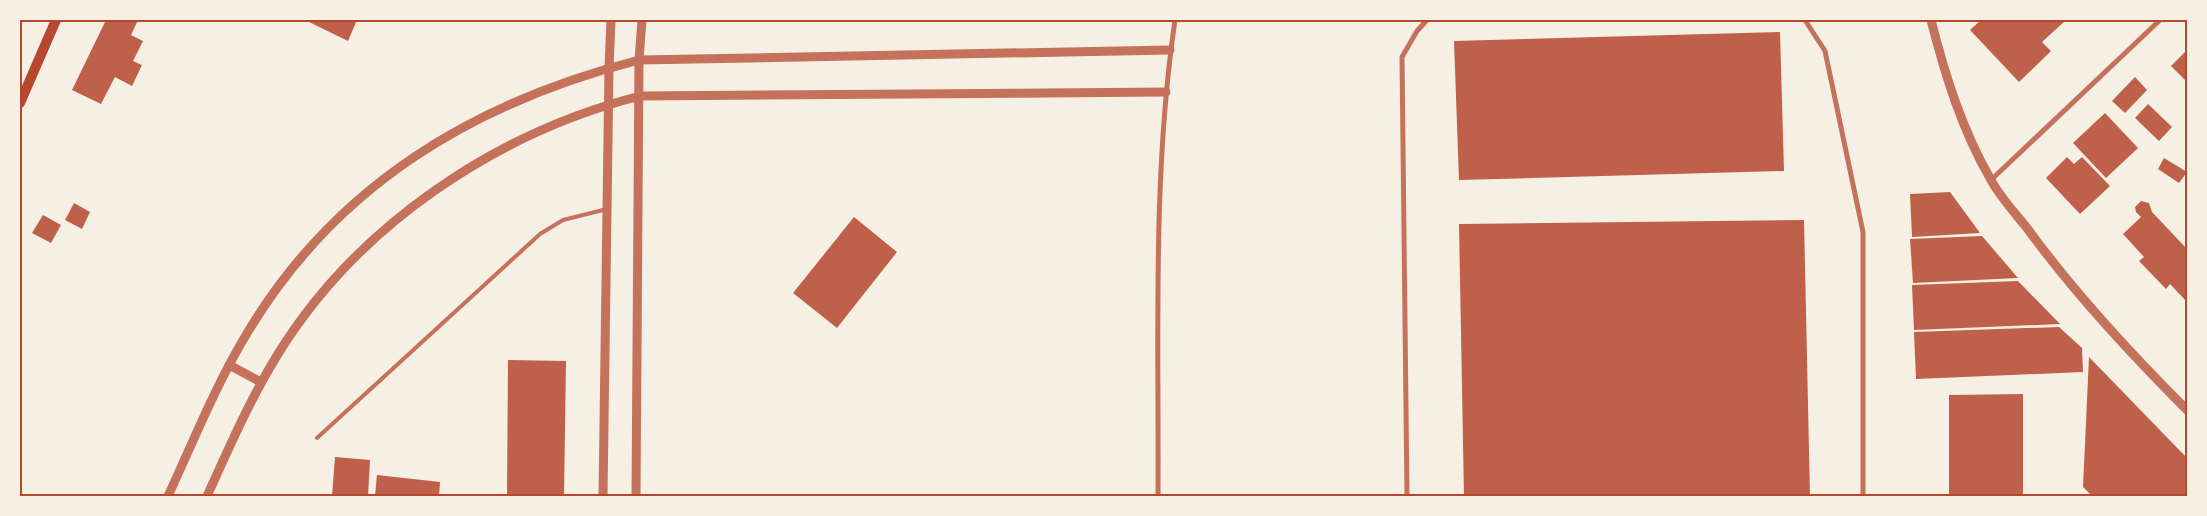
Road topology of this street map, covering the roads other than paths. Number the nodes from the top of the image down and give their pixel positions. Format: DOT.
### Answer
graph roads {
  1 [pos="56,20"];
  2 [pos="611,20"];
  3 [pos="642,20"];
  4 [pos="1175,20"];
  5 [pos="1427,20"];
  6 [pos="1804,20"];
  7 [pos="1931,20"];
  8 [pos="2160,20"];
  9 [pos="1170,50"];
  10 [pos="639,60"];
  11 [pos="609,67"];
  12 [pos="1166,92"];
  13 [pos="640,96"];
  14 [pos="20,103"];
  15 [pos="608,104"];
  16 [pos="1991,180"];
  17 [pos="607,209"];
  18 [pos="229,365"];
  19 [pos="261,382"];
  20 [pos="2187,410"];
  21 [pos="317,438"];
  22 [pos="168,496"];
  23 [pos="207,496"];
  24 [pos="602,496"];
  25 [pos="636,496"];
  26 [pos="1158,496"];
  27 [pos="1407,496"];
  28 [pos="1863,496"];
  1 -- 14 [label="main road"];
  2 -- 11 [label="street"];
  3 -- 10 [label="street"];
  4 -- 9 [label="street"];
  5 -- 27 [label="street"];
  6 -- 28 [label="street"];
  7 -- 16 [label="street"];
  8 -- 16 [label="street"];
  9 -- 10 [label="street"];
  9 -- 12 [label="street"];
  10 -- 11 [label="street"];
  10 -- 13 [label="street"];
  11 -- 15 [label="street"];
  11 -- 18 [label="street"];
  12 -- 13 [label="street"];
  12 -- 26 [label="street"];
  13 -- 15 [label="street"];
  13 -- 25 [label="street"];
  15 -- 17 [label="street"];
  15 -- 19 [label="street"];
  16 -- 20 [label="street"];
  17 -- 21 [label="lane"];
  17 -- 24 [label="street"];
  18 -- 19 [label="street"];
  18 -- 22 [label="street"];
  19 -- 23 [label="street"];
}
